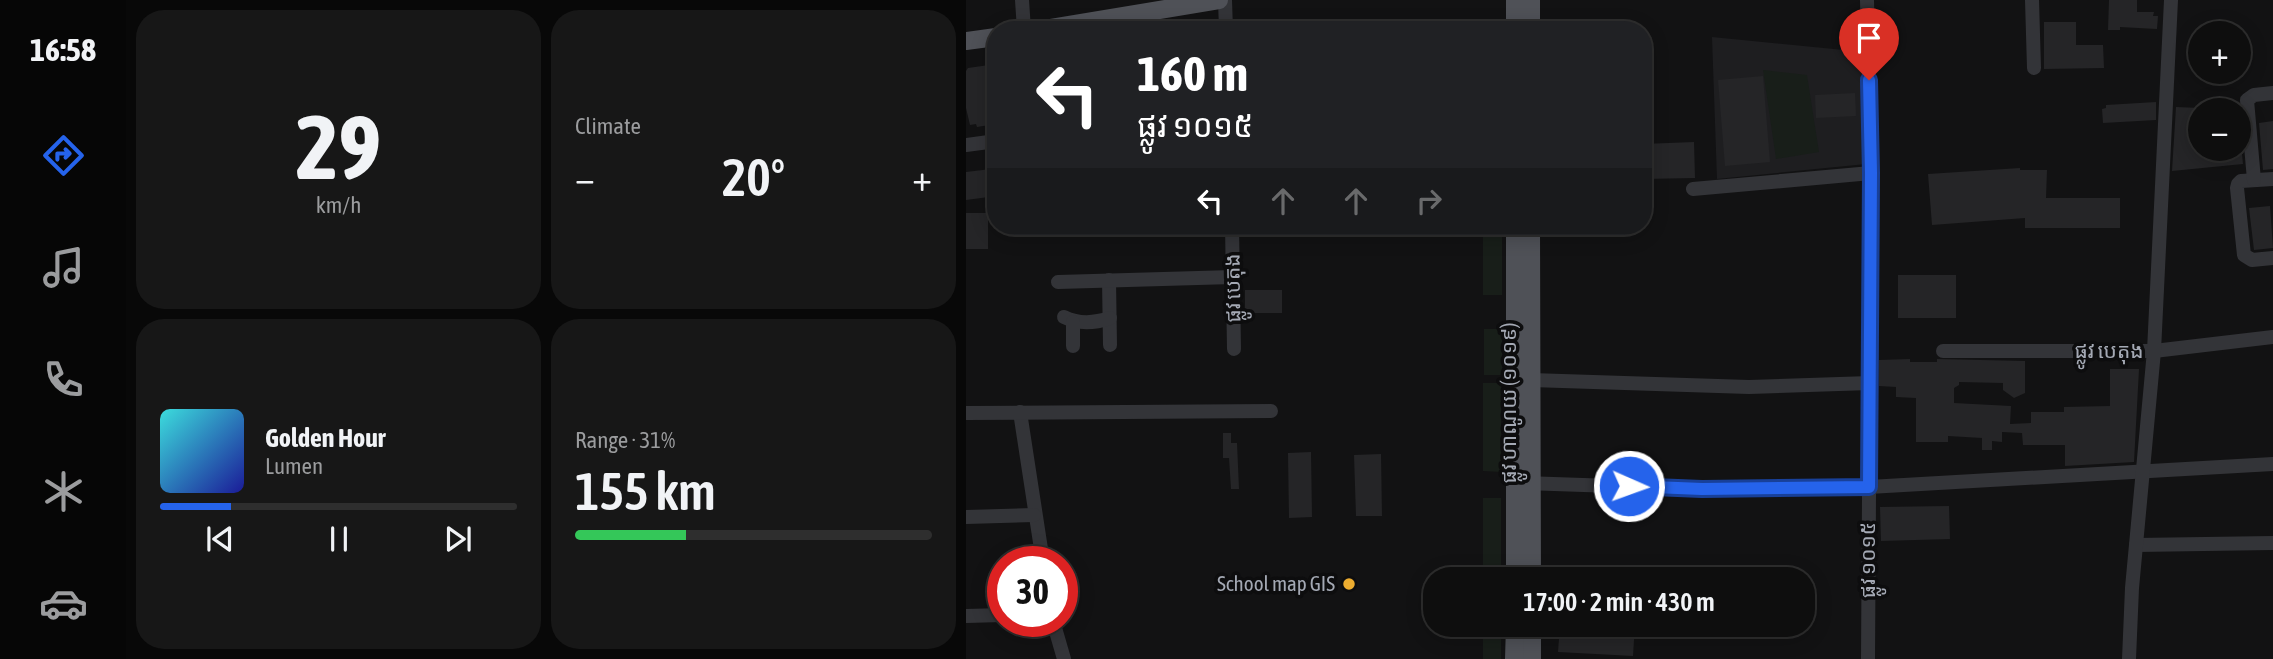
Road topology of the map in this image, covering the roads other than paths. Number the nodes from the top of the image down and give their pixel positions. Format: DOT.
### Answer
graph roads {
  1 [pos="1022,0"];
  2 [pos="1219,0"];
  3 [pos="1225,0"];
  4 [pos="1515,0"];
  5 [pos="1531,0"];
  6 [pos="1867,0"];
  7 [pos="2032,0"];
  8 [pos="2171,0"];
  9 [pos="1149,6"];
  10 [pos="1023,21"];
  11 [pos="1081,21"];
  12 [pos="1226,21"];
  13 [pos="1515,21"];
  14 [pos="1531,21"];
  15 [pos="987,38"];
  16 [pos="966,41"];
  17 [pos="2035,68"];
  18 [pos="2273,93"];
  19 [pos="987,142"];
  20 [pos="966,145"];
  21 [pos="1871,173"];
  22 [pos="2273,178"];
  23 [pos="2254,180"];
  24 [pos="1693,189"];
  25 [pos="1232,235"];
  26 [pos="1515,235"];
  27 [pos="1531,235"];
  28 [pos="2273,258"];
  29 [pos="1233,277"];
  30 [pos="1109,280"];
  31 [pos="1058,282"];
  32 [pos="1110,318"];
  33 [pos="2273,337"];
  34 [pos="1110,345"];
  35 [pos="1073,346"];
  36 [pos="1234,349"];
  37 [pos="1943,351"];
  38 [pos="2154,351"];
  39 [pos="1531,380"];
  40 [pos="1870,383"];
  41 [pos="1271,411"];
  42 [pos="1020,412"];
  43 [pos="966,413"];
  44 [pos="2273,464"];
  45 [pos="2142,473"];
  46 [pos="1523,483"];
  47 [pos="1869,487"];
  48 [pos="1034,515"];
  49 [pos="966,517"];
  50 [pos="2273,543"];
  51 [pos="2136,545"];
  52 [pos="1040,546"];
  53 [pos="1516,567"];
  54 [pos="1531,567"];
  55 [pos="987,615"];
  56 [pos="966,616"];
  57 [pos="1058,637"];
  58 [pos="1515,637"];
  59 [pos="1532,637"];
  60 [pos="1064,659"];
  61 [pos="1514,659"];
  62 [pos="1532,659"];
  63 [pos="1868,659"];
  64 [pos="2129,659"];
  1 -- 10 [label="street"];
  2 -- 9 [label="main road"];
  3 -- 12 [label="street"];
  4 -- 13 [label="main road"];
  5 -- 14 [label="main road"];
  6 -- 21 [label="street, ផ្លូវ ១០១៥"];
  7 -- 17 [label="street"];
  8 -- 38 [label="street"];
  9 -- 11 [label="main road"];
  15 -- 16 [label="main road"];
  18 -- 23 [label="street"];
  19 -- 20 [label="street"];
  21 -- 24 [label="street"];
  21 -- 40 [label="street, ផ្លូវ ១០១៥"];
  22 -- 23 [label="street"];
  23 -- 28 [label="street"];
  25 -- 29 [label="street, ផ្លូវ បេតុង"];
  26 -- 46 [label="main road, ផ្លូវ ហាណូយ (១០១៩)"];
  27 -- 39 [label="main road, ផ្លូវ ហាណូយ (១០១៩)"];
  29 -- 30 [label="street"];
  29 -- 36 [label="street, ផ្លូវ បេតុង"];
  30 -- 31 [label="street"];
  30 -- 32 [label="street"];
  32 -- 34 [label="street"];
  32 -- 35 [label="street"];
  33 -- 38 [label="street, ផ្លូវ បេតុង"];
  37 -- 38 [label="street, ផ្លូវ បេតុង"];
  38 -- 45 [label="street"];
  39 -- 40 [label="street"];
  39 -- 46 [label="main road, ផ្លូវ ហាណូយ (១០១៩)"];
  40 -- 47 [label="street, ផ្លូវ ១០១៥"];
  41 -- 42 [label="street"];
  42 -- 43 [label="street"];
  42 -- 48 [label="street"];
  44 -- 45 [label="street"];
  45 -- 47 [label="street"];
  45 -- 51 [label="street"];
  46 -- 47 [label="street"];
  46 -- 53 [label="main road, ផ្លូវ ហាណូយ (១០១៩)"];
  46 -- 54 [label="main road, ផ្លូវ ហាណូយ (១០១៩)"];
  47 -- 63 [label="street, ផ្លូវ ១០១៥"];
  48 -- 49 [label="street"];
  48 -- 52 [label="street"];
  50 -- 51 [label="street"];
  51 -- 64 [label="street"];
  55 -- 56 [label="street"];
  57 -- 60 [label="street"];
  58 -- 61 [label="main road"];
  59 -- 62 [label="main road"];
}
